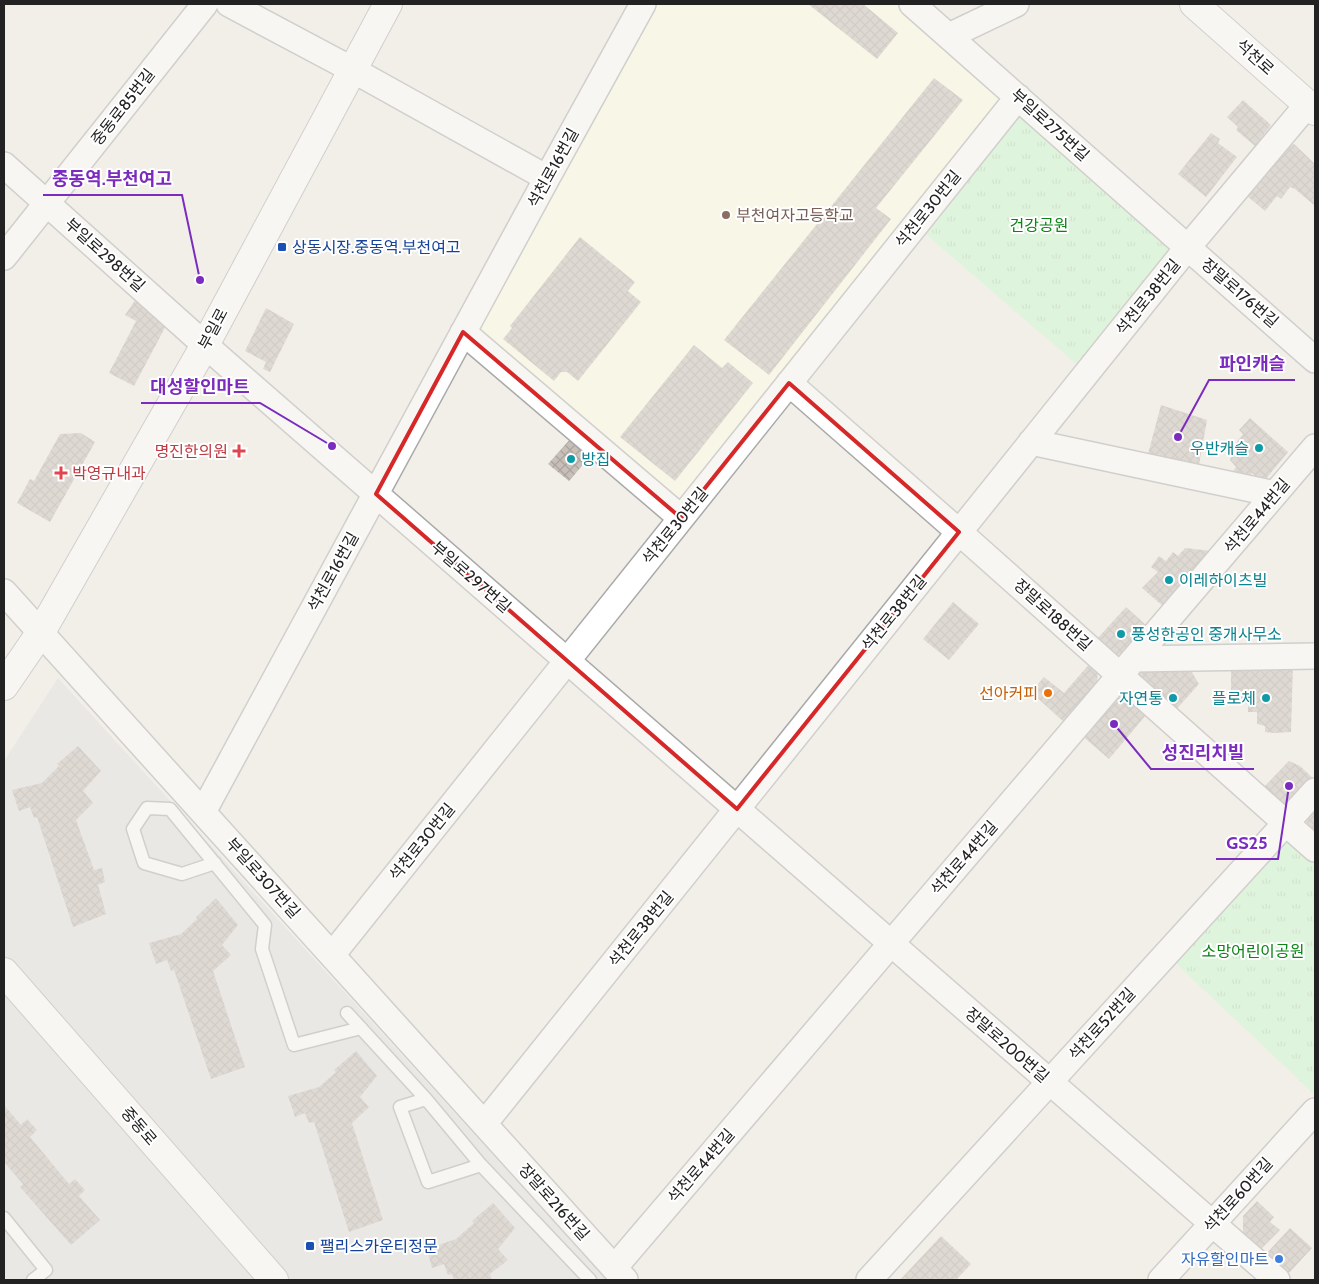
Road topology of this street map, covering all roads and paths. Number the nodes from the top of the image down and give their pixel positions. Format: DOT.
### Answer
graph roads {
  1 [pos="205,4"];
  2 [pos="229,4"];
  3 [pos="388,4"];
  4 [pos="643,4"];
  5 [pos="912,4"];
  6 [pos="1016,4"];
  7 [pos="1194,4"];
  8 [pos="949,36"];
  9 [pos="353,70"];
  10 [pos="1018,97"];
  11 [pos="1313,103"];
  12 [pos="4,164"];
  13 [pos="547,178"];
  14 [pos="47,203"];
  15 [pos="1188,247"];
  16 [pos="4,257"];
  17 [pos="463,332"];
  18 [pos="205,345"];
  19 [pos="1315,360"];
  20 [pos="789,383"];
  21 [pos="1031,442"];
  22 [pos="1315,447"];
  23 [pos="376,494"];
  24 [pos="1275,494"];
  25 [pos="681,518"];
  26 [pos="959,532"];
  27 [pos="4,592"];
  28 [pos="41,632"];
  29 [pos="1315,656"];
  30 [pos="567,661"];
  31 [pos="1127,667"];
  32 [pos="4,686"];
  33 [pos="1315,791"];
  34 [pos="737,809"];
  35 [pos="203,812"];
  36 [pos="1285,823"];
  37 [pos="1315,849"];
  38 [pos="215,863"];
  39 [pos="891,944"];
  40 [pos="332,955"];
  41 [pos="4,972"];
  42 [pos="347,1013"];
  43 [pos="361,1028"];
  44 [pos="1049,1082"];
  45 [pos="426,1099"];
  46 [pos="1315,1111"];
  47 [pos="484,1124"];
  48 [pos="481,1165"];
  49 [pos="4,1218"];
  50 [pos="1212,1224"];
  51 [pos="619,1274"];
  52 [pos="33,1280"];
  53 [pos="274,1280"];
  54 [pos="590,1280"];
  55 [pos="869,1280"];
  56 [pos="1161,1280"];
  57 [pos="1277,1280"];
  1 -- 14 [label="street, 중동로85번길"];
  2 -- 9 [label="street"];
  3 -- 9 [label="street, 부일로"];
  4 -- 13 [label="street, 석천로16번길"];
  5 -- 8 [label="street, 부일로275번길"];
  6 -- 8 [label="street"];
  7 -- 11 [label="street, 석천로"];
  8 -- 10 [label="street, 부일로275번길"];
  9 -- 13 [label="street"];
  9 -- 18 [label="street, 부일로"];
  10 -- 15 [label="street, 부일로275번길"];
  10 -- 20 [label="street, 석천로30번길"];
  11 -- 15 [label="street, 석천로38번길"];
  12 -- 14 [label="street, 부일로298번길"];
  13 -- 17 [label="street, 석천로16번길"];
  14 -- 16 [label="street, 중동로85번길"];
  14 -- 18 [label="street, 부일로298번길"];
  15 -- 19 [label="street, 장말로176번길"];
  15 -- 21 [label="street, 석천로38번길"];
  17 -- 23 [label="street, 석천로16번길"];
  17 -- 25 [label="street"];
  18 -- 23 [label="street, 부일로297번길"];
  18 -- 28 [label="street, 부일로"];
  20 -- 25 [label="street, 석천로30번길"];
  20 -- 26 [label="street, 장말로188번길"];
  21 -- 24 [label="street"];
  21 -- 26 [label="street, 석천로38번길"];
  22 -- 24 [label="street, 석천로44번길"];
  23 -- 30 [label="street, 부일로297번길"];
  23 -- 35 [label="street, 석천로16번길"];
  24 -- 31 [label="street, 석천로44번길"];
  25 -- 30 [label="street, 석천로30번길"];
  26 -- 31 [label="street, 장말로188번길"];
  26 -- 34 [label="street, 석천로38번길"];
  27 -- 28 [label="street, 부일로307번길"];
  28 -- 32 [label="street, 부일로"];
  28 -- 35 [label="street, 부일로307번길"];
  29 -- 31 [label="street"];
  30 -- 34 [label="street, 부일로297번길"];
  30 -- 40 [label="street, 석천로30번길"];
  31 -- 36 [label="street, 장말로188번길"];
  31 -- 39 [label="street, 석천로44번길"];
  33 -- 36 [label="street, 석천로52번길"];
  34 -- 39 [label="street, 장말로200번길"];
  34 -- 47 [label="street, 석천로38번길"];
  35 -- 40 [label="street, 부일로307번길"];
  36 -- 37 [label="street, 장말로188번길"];
  36 -- 44 [label="street, 석천로52번길"];
  38 -- 38 [label="lane"];
  38 -- 43 [label="lane"];
  39 -- 44 [label="street, 장말로200번길"];
  39 -- 51 [label="street, 석천로44번길"];
  40 -- 47 [label="street, 부일로307번길"];
  41 -- 53 [label="street, 중동로"];
  42 -- 43 [label="lane"];
  43 -- 45 [label="lane"];
  44 -- 50 [label="street, 장말로200번길"];
  44 -- 55 [label="street, 석천로52번길"];
  45 -- 48 [label="lane"];
  45 -- 48 [label="lane"];
  46 -- 50 [label="street, 석천로60번길"];
  47 -- 51 [label="street, 장말로216번길"];
  48 -- 54 [label="lane"];
  49 -- 52 [label="lane"];
  50 -- 56 [label="street, 석천로60번길"];
  50 -- 57 [label="street, 장말로200번길"];
}
